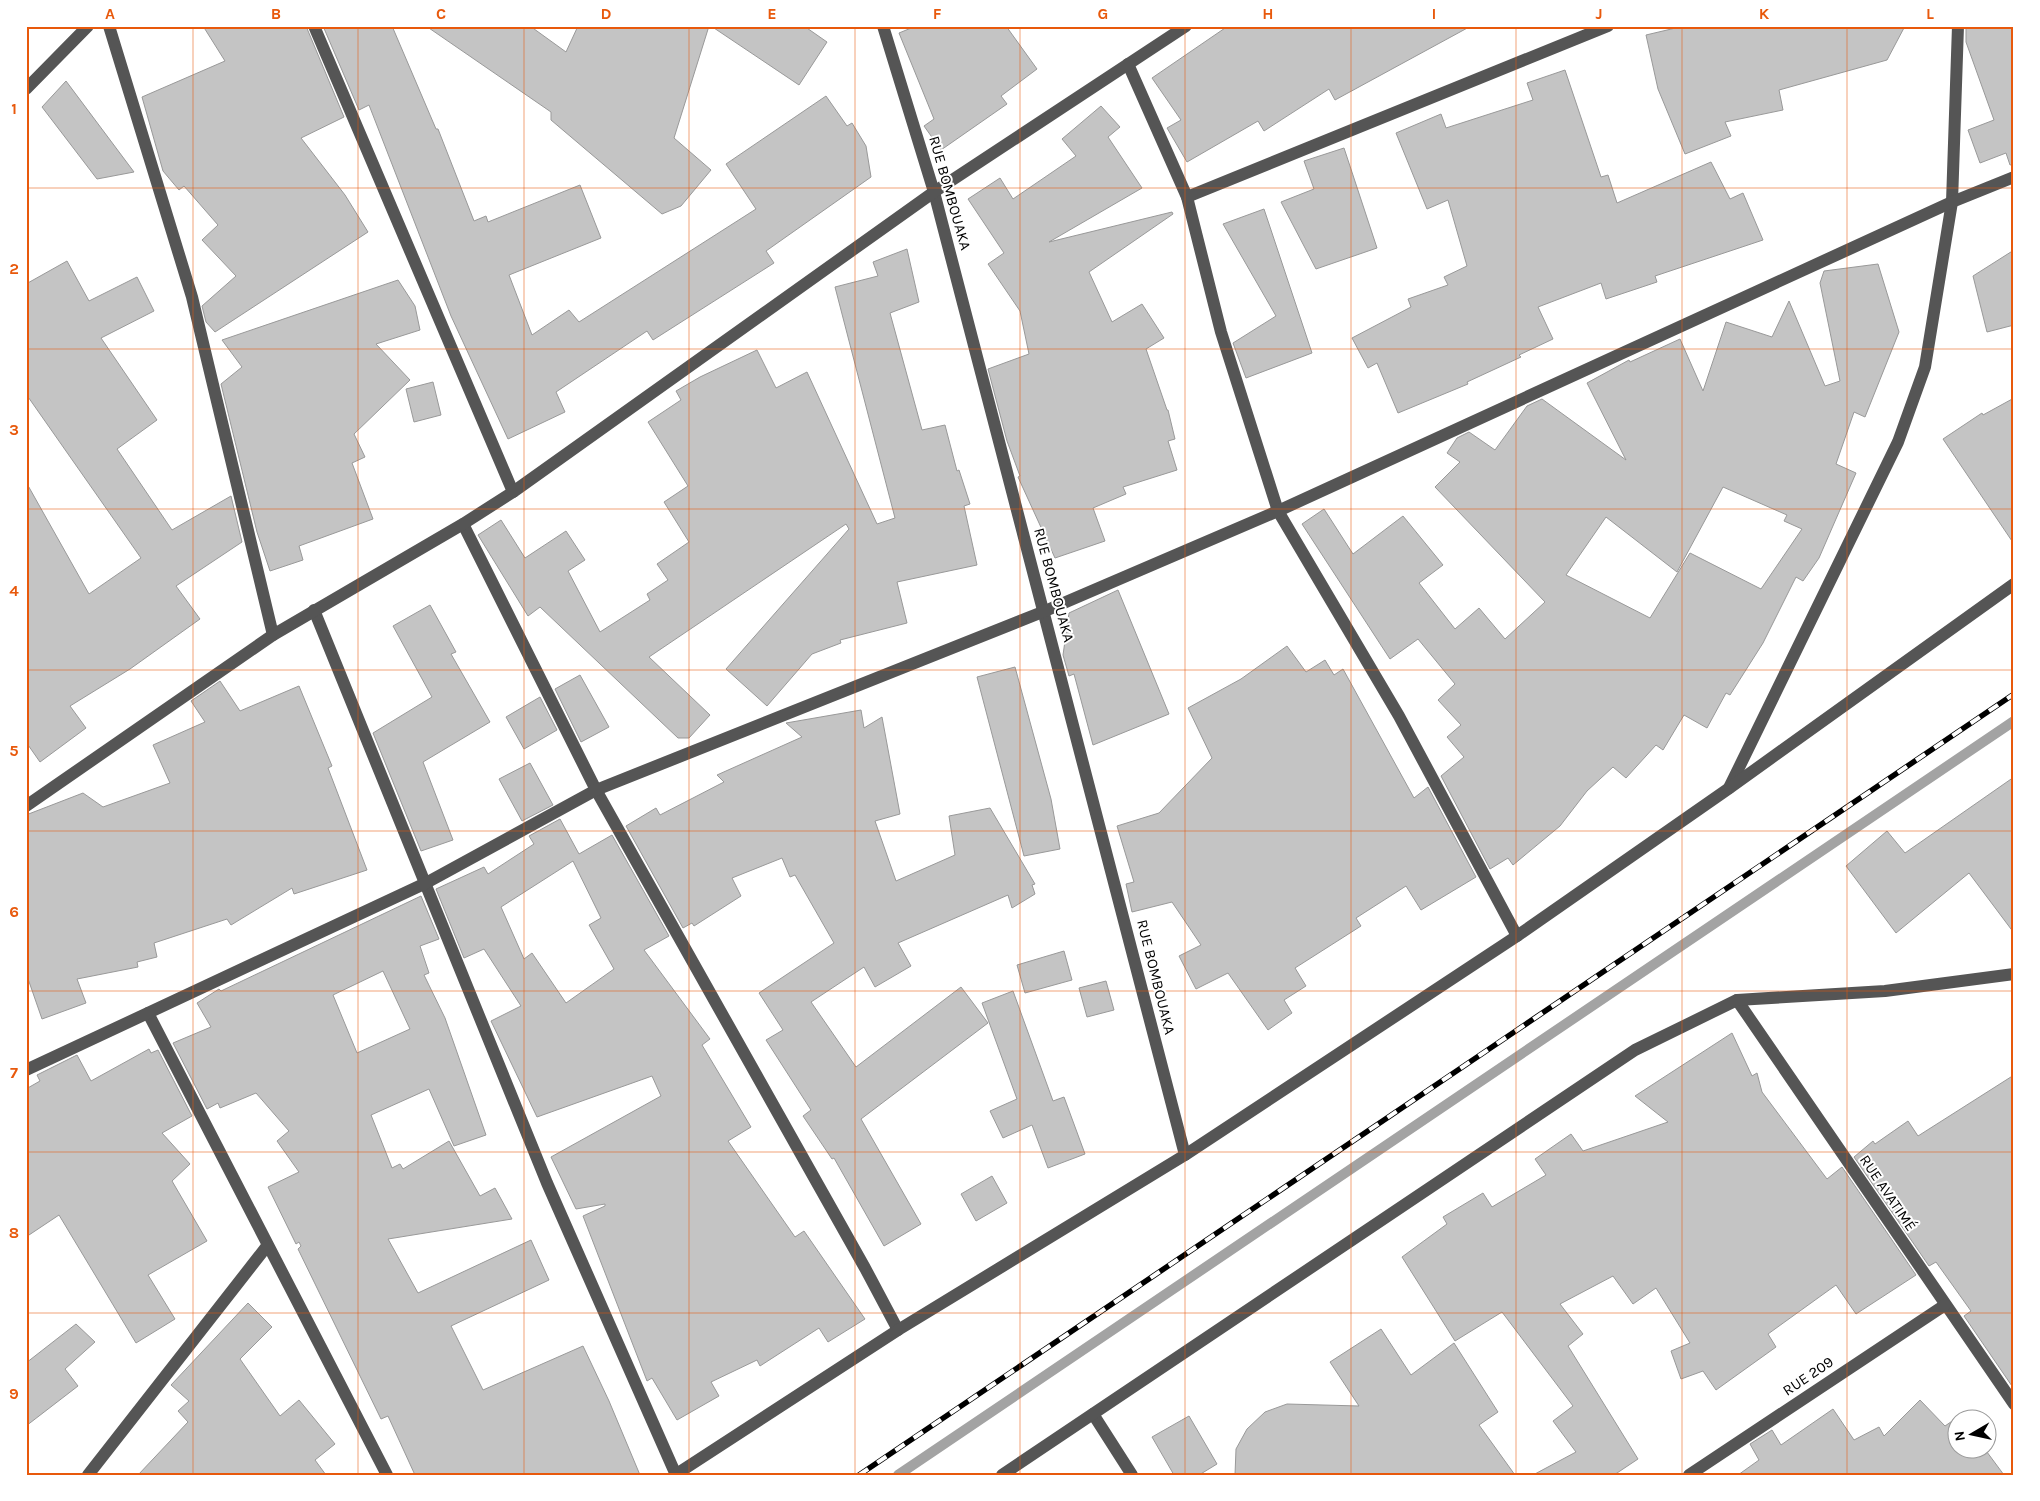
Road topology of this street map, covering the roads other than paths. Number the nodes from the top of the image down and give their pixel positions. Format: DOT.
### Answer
graph roads {
  1 [pos="88,26"];
  2 [pos="109,26"];
  3 [pos="314,26"];
  4 [pos="883,26"];
  5 [pos="1186,26"];
  6 [pos="1608,26"];
  7 [pos="1958,26"];
  8 [pos="1128,64"];
  9 [pos="26,88"];
  10 [pos="2014,177"];
  11 [pos="934,192"];
  12 [pos="1188,197"];
  13 [pos="1952,202"];
  14 [pos="513,492"];
  15 [pos="1278,511"];
  16 [pos="463,524"];
  17 [pos="2014,584"];
  18 [pos="314,610"];
  19 [pos="1045,611"];
  20 [pos="273,635"];
  21 [pos="596,790"];
  22 [pos="1728,790"];
  23 [pos="26,806"];
  24 [pos="426,883"];
  25 [pos="1517,936"];
  26 [pos="2014,974"];
  27 [pos="1736,1000"];
  28 [pos="148,1013"];
  29 [pos="26,1070"];
  30 [pos="1185,1155"];
  31 [pos="267,1246"];
  32 [pos="1945,1305"];
  33 [pos="898,1330"];
  34 [pos="2014,1404"];
  35 [pos="1093,1414"];
  36 [pos="88,1475"];
  37 [pos="388,1475"];
  38 [pos="676,1475"];
  39 [pos="1002,1475"];
  40 [pos="1132,1475"];
  41 [pos="1689,1475"];
  1 -- 9 [label="street"];
  2 -- 20 [label="street"];
  3 -- 14 [label="street"];
  4 -- 11 [label="street, RUE BOMBOUAKA"];
  5 -- 8 [label="street"];
  6 -- 12 [label="street"];
  7 -- 13 [label="street"];
  8 -- 11 [label="street"];
  8 -- 12 [label="street"];
  10 -- 13 [label="street"];
  11 -- 14 [label="street"];
  11 -- 19 [label="street, RUE BOMBOUAKA"];
  12 -- 15 [label="street"];
  13 -- 15 [label="street"];
  13 -- 22 [label="street"];
  14 -- 16 [label="street"];
  15 -- 19 [label="street"];
  15 -- 25 [label="street"];
  16 -- 18 [label="street"];
  16 -- 21 [label="street"];
  17 -- 22 [label="street"];
  18 -- 20 [label="street"];
  18 -- 24 [label="street"];
  19 -- 21 [label="street"];
  19 -- 30 [label="street, RUE BOMBOUAKA"];
  20 -- 23 [label="street"];
  21 -- 24 [label="street"];
  21 -- 33 [label="street"];
  22 -- 25 [label="street"];
  24 -- 28 [label="street"];
  24 -- 38 [label="street"];
  25 -- 30 [label="street"];
  26 -- 27 [label="street"];
  27 -- 32 [label="street, RUE AVATIMÉ"];
  27 -- 35 [label="street"];
  28 -- 29 [label="street"];
  28 -- 31 [label="street"];
  30 -- 33 [label="street"];
  31 -- 36 [label="street"];
  31 -- 37 [label="street"];
  32 -- 34 [label="street, RUE AVATIMÉ"];
  32 -- 41 [label="street, RUE 209"];
  33 -- 38 [label="street"];
  35 -- 39 [label="street"];
  35 -- 40 [label="street"];
}
